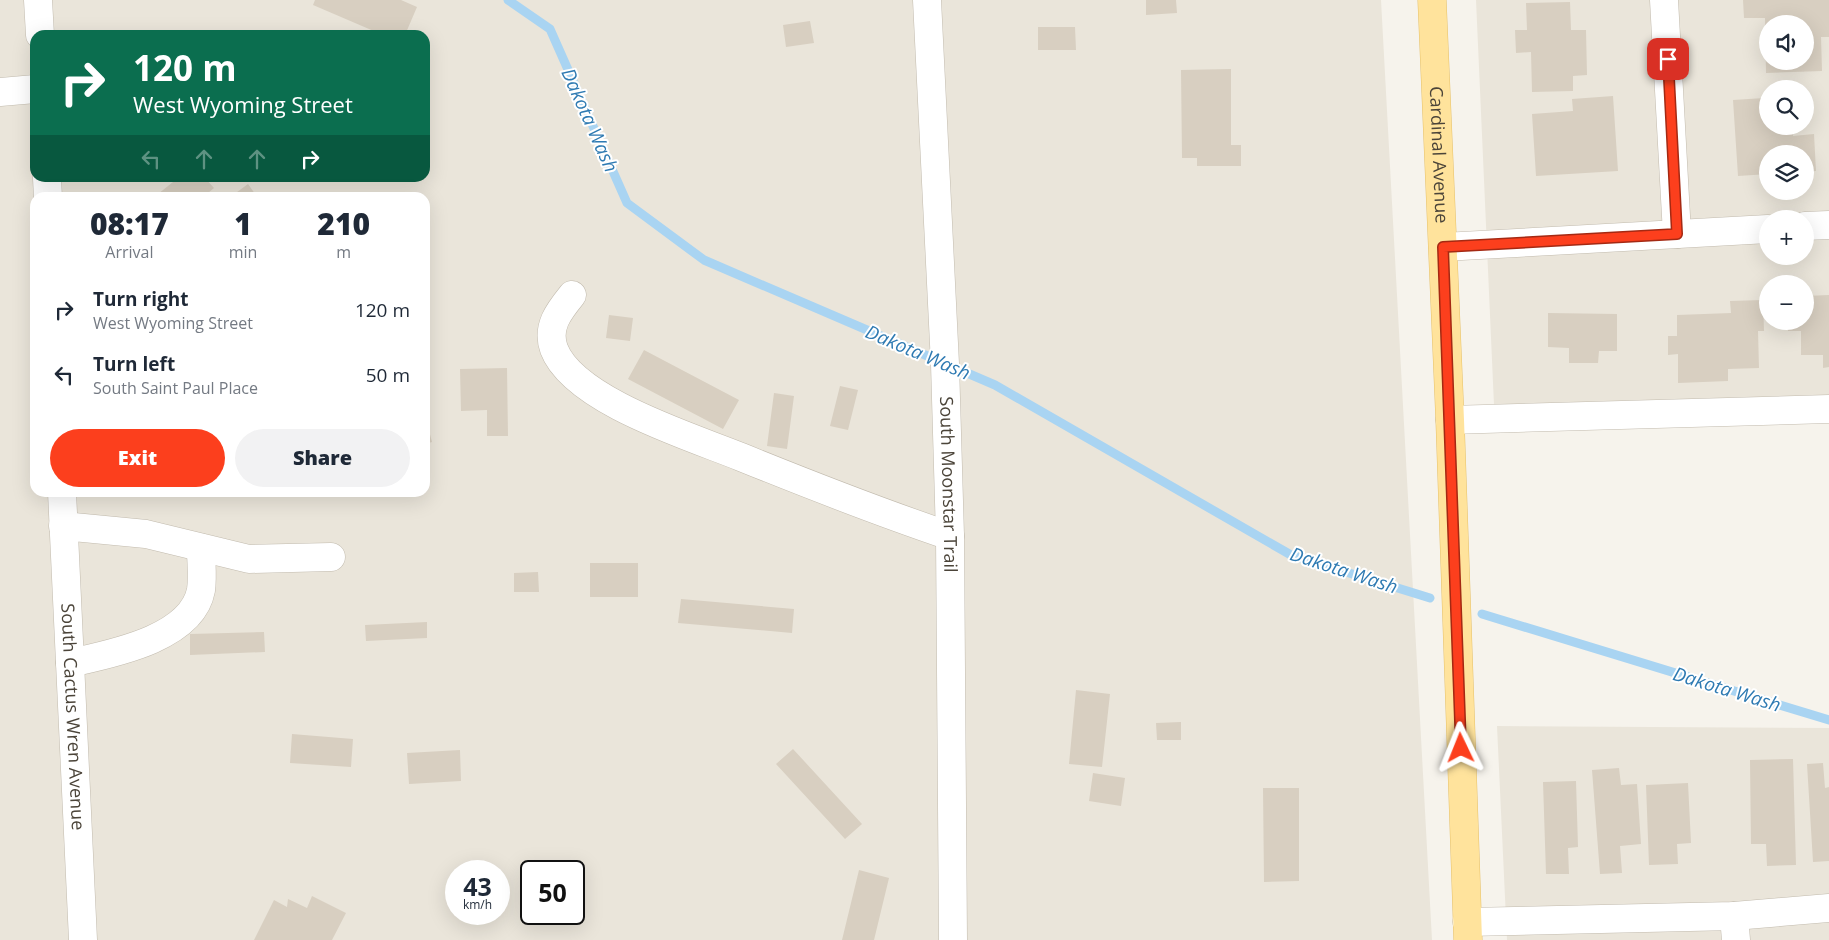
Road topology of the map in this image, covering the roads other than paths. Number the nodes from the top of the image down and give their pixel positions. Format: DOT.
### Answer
graph roads {
  1 [pos="38,0"];
  2 [pos="927,0"];
  3 [pos="1432,0"];
  4 [pos="1664,0"];
  5 [pos="40,30"];
  6 [pos="30,89"];
  7 [pos="0,92"];
  8 [pos="1829,225"];
  9 [pos="1814,226"];
  10 [pos="1759,229"];
  11 [pos="1677,234"];
  12 [pos="1443,247"];
  13 [pos="572,295"];
  14 [pos="1829,409"];
  15 [pos="1450,420"];
  16 [pos="62,497"];
  17 [pos="63,526"];
  18 [pos="950,536"];
  19 [pos="201,548"];
  20 [pos="331,558"];
  21 [pos="70,663"];
  22 [pos="1829,908"];
  23 [pos="1735,928"];
  24 [pos="1468,931"];
  25 [pos="83,940"];
  26 [pos="953,940"];
  1 -- 5 [label="street"];
  2 -- 18 [label="street, South Moonstar Trail"];
  3 -- 12 [label="main road, Cardinal Avenue"];
  4 -- 11 [label="street"];
  6 -- 7 [label="street"];
  8 -- 9 [label="street"];
  10 -- 11 [label="street"];
  11 -- 12 [label="street"];
  12 -- 15 [label="main road, Cardinal Avenue"];
  13 -- 18 [label="street"];
  14 -- 15 [label="street"];
  15 -- 24 [label="main road, Cardinal Avenue"];
  16 -- 17 [label="street, South Cactus Wren Avenue"];
  17 -- 19 [label="street"];
  17 -- 21 [label="street, South Cactus Wren Avenue"];
  18 -- 26 [label="street, South Moonstar Trail"];
  19 -- 20 [label="street"];
  19 -- 21 [label="street"];
  21 -- 25 [label="street, South Cactus Wren Avenue"];
  22 -- 23 [label="street"];
  23 -- 24 [label="street"];
}
